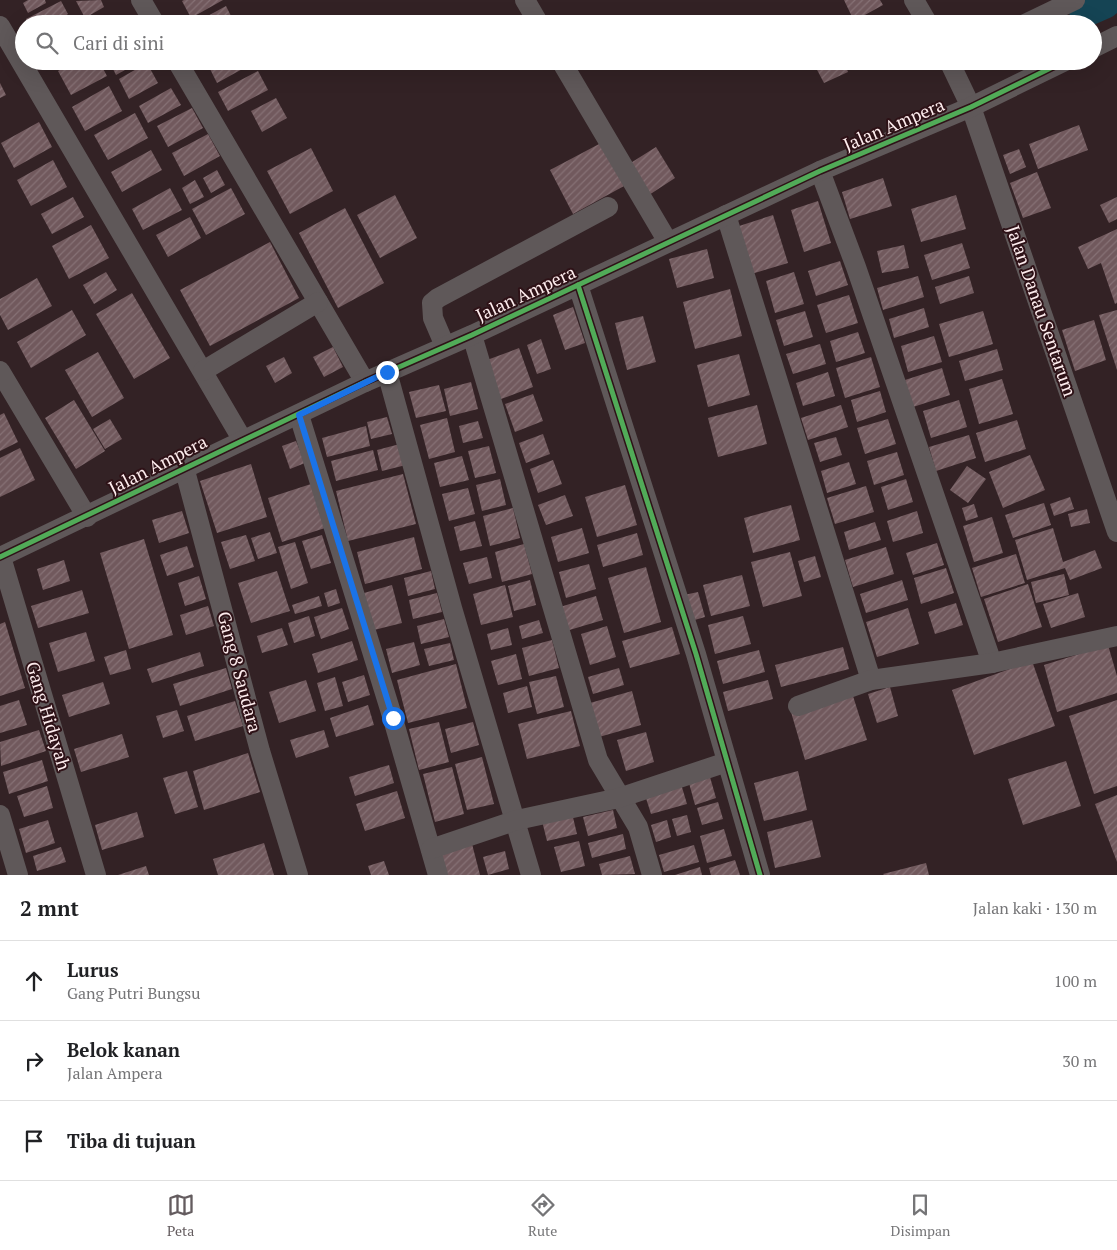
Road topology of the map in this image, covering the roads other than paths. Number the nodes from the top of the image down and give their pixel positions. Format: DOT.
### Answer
graph roads {
  1 [pos="141,0"];
  2 [pos="525,0"];
  3 [pos="914,0"];
  4 [pos="1075,0"];
  5 [pos="150,15"];
  6 [pos="534,15"];
  7 [pos="923,15"];
  8 [pos="1044,15"];
  9 [pos="0,26"];
  10 [pos="1117,36"];
  11 [pos="1102,44"];
  12 [pos="15,51"];
  13 [pos="26,70"];
  14 [pos="182,70"];
  15 [pos="566,70"];
  16 [pos="954,70"];
  17 [pos="1042,70"];
  18 [pos="967,99"];
  19 [pos="820,171"];
  20 [pos="608,207"];
  21 [pos="726,215"];
  22 [pos="668,242"];
  23 [pos="578,285"];
  24 [pos="318,302"];
  25 [pos="472,335"];
  26 [pos="443,342"];
  27 [pos="0,371"];
  28 [pos="203,371"];
  29 [pos="387,372"];
  30 [pos="365,382"];
  31 [pos="299,415"];
  32 [pos="242,439"];
  33 [pos="184,467"];
  34 [pos="87,517"];
  35 [pos="1117,532"];
  36 [pos="0,557"];
  37 [pos="1117,636"];
  38 [pos="992,663"];
  39 [pos="871,680"];
  40 [pos="798,706"];
  41 [pos="727,762"];
  42 [pos="619,798"];
  43 [pos="0,815"];
  44 [pos="516,820"];
  45 [pos="431,849"];
  46 [pos="18,875"];
  47 [pos="96,875"];
  48 [pos="298,875"];
  49 [pos="438,875"];
  50 [pos="531,875"];
  51 [pos="652,875"];
  52 [pos="760,875"];
  1 -- 5 [label="street"];
  2 -- 6 [label="street"];
  3 -- 7 [label="street"];
  4 -- 8 [label="street"];
  9 -- 12 [label="street"];
  10 -- 11 [label="street"];
  13 -- 28 [label="street"];
  14 -- 24 [label="street"];
  15 -- 22 [label="street"];
  16 -- 18 [label="street, Jalan Danau Sentarum"];
  17 -- 18 [label="street, Jalan Ampera"];
  18 -- 19 [label="street, Jalan Ampera"];
  18 -- 35 [label="street, Jalan Danau Sentarum"];
  19 -- 21 [label="street, Jalan Ampera"];
  19 -- 38 [label="street"];
  20 -- 26 [label="street"];
  21 -- 22 [label="street, Jalan Ampera"];
  21 -- 39 [label="street"];
  22 -- 23 [label="street, Jalan Ampera"];
  23 -- 25 [label="street, Jalan Ampera"];
  23 -- 41 [label="street"];
  24 -- 28 [label="street"];
  24 -- 30 [label="street"];
  25 -- 26 [label="street, Jalan Ampera"];
  25 -- 42 [label="street"];
  26 -- 29 [label="street, Jalan Ampera"];
  27 -- 34 [label="street"];
  28 -- 32 [label="street"];
  29 -- 30 [label="street, Jalan Ampera"];
  29 -- 44 [label="street"];
  30 -- 31 [label="street, Jalan Ampera"];
  31 -- 32 [label="street, Jalan Ampera"];
  31 -- 45 [label="street"];
  32 -- 33 [label="street, Jalan Ampera"];
  33 -- 34 [label="street, Jalan Ampera"];
  33 -- 48 [label="street, Gang 8 Saudara"];
  34 -- 36 [label="street, Jalan Ampera"];
  36 -- 47 [label="street, Gang Hidayah"];
  37 -- 38 [label="street"];
  38 -- 39 [label="street"];
  39 -- 40 [label="street"];
  41 -- 42 [label="street"];
  41 -- 52 [label="street"];
  42 -- 44 [label="street"];
  42 -- 51 [label="street"];
  43 -- 46 [label="street"];
  44 -- 45 [label="street"];
  44 -- 50 [label="street"];
  45 -- 49 [label="street"];
}
